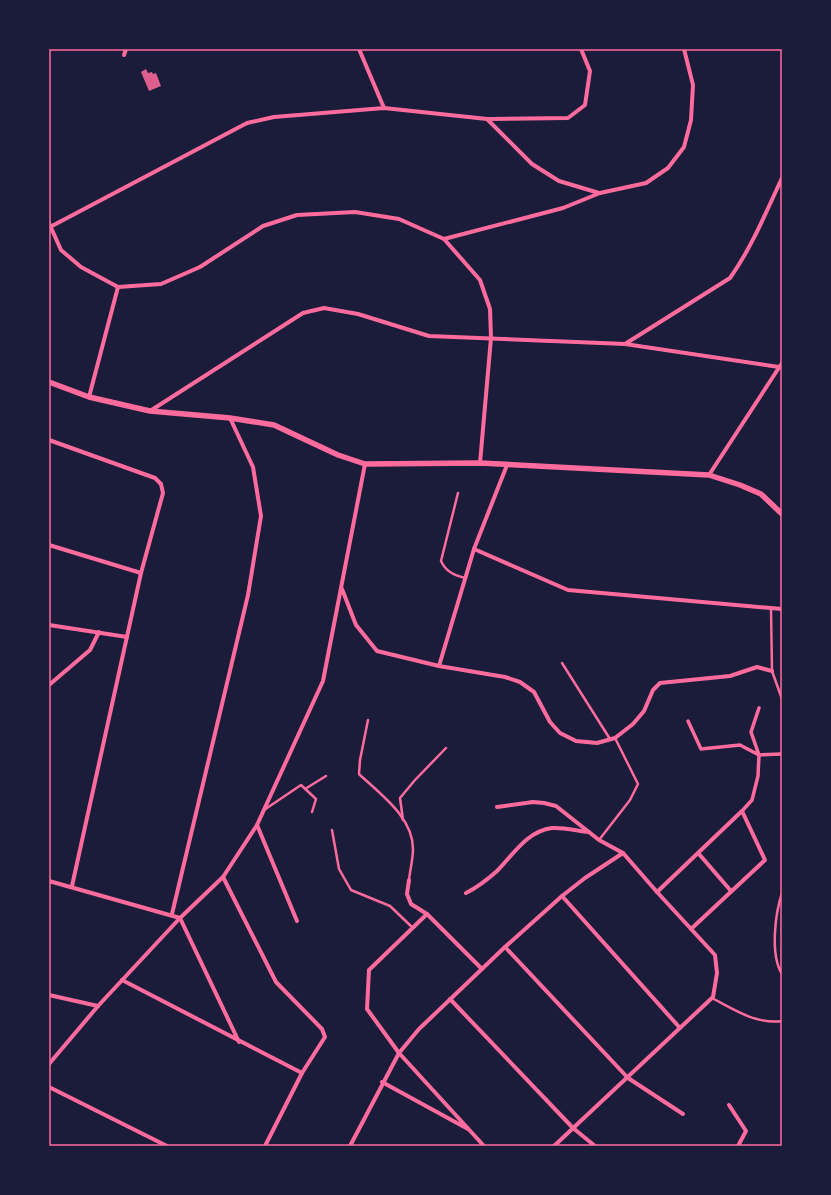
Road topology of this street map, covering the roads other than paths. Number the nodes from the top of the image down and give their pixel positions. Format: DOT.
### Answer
graph roads {
  1 [pos="126,49"];
  2 [pos="359,49"];
  3 [pos="581,49"];
  4 [pos="684,49"];
  5 [pos="124,55"];
  6 [pos="384,108"];
  7 [pos="487,119"];
  8 [pos="782,178"];
  9 [pos="600,193"];
  10 [pos="50,225"];
  11 [pos="444,239"];
  12 [pos="118,287"];
  13 [pos="491,338"];
  14 [pos="625,344"];
  15 [pos="782,363"];
  16 [pos="779,367"];
  17 [pos="49,382"];
  18 [pos="89,397"];
  19 [pos="150,410"];
  20 [pos="230,418"];
  21 [pos="49,440"];
  22 [pos="480,463"];
  23 [pos="365,464"];
  24 [pos="507,465"];
  25 [pos="709,475"];
  26 [pos="458,493"];
  27 [pos="782,514"];
  28 [pos="49,546"];
  29 [pos="474,549"];
  30 [pos="141,573"];
  31 [pos="465,578"];
  32 [pos="342,589"];
  33 [pos="771,607"];
  34 [pos="782,608"];
  35 [pos="49,625"];
  36 [pos="99,632"];
  37 [pos="127,636"];
  38 [pos="562,663"];
  39 [pos="439,666"];
  40 [pos="772,671"];
  41 [pos="49,685"];
  42 [pos="782,699"];
  43 [pos="759,708"];
  44 [pos="368,720"];
  45 [pos="688,721"];
  46 [pos="613,739"];
  47 [pos="446,748"];
  48 [pos="782,754"];
  49 [pos="759,755"];
  50 [pos="326,776"];
  51 [pos="306,789"];
  52 [pos="497,807"];
  53 [pos="264,810"];
  54 [pos="742,811"];
  55 [pos="312,812"];
  56 [pos="403,820"];
  57 [pos="257,825"];
  58 [pos="332,830"];
  59 [pos="590,832"];
  60 [pos="599,840"];
  61 [pos="623,853"];
  62 [pos="699,854"];
  63 [pos="223,877"];
  64 [pos="409,880"];
  65 [pos="49,881"];
  66 [pos="72,886"];
  67 [pos="731,891"];
  68 [pos="657,892"];
  69 [pos="466,893"];
  70 [pos="782,893"];
  71 [pos="562,896"];
  72 [pos="172,914"];
  73 [pos="427,914"];
  74 [pos="180,918"];
  75 [pos="297,920"];
  76 [pos="413,928"];
  77 [pos="691,930"];
  78 [pos="505,947"];
  79 [pos="482,969"];
  80 [pos="782,974"];
  81 [pos="122,980"];
  82 [pos="49,995"];
  83 [pos="711,998"];
  84 [pos="450,999"];
  85 [pos="98,1006"];
  86 [pos="782,1021"];
  87 [pos="680,1028"];
  88 [pos="239,1042"];
  89 [pos="399,1053"];
  90 [pos="49,1064"];
  91 [pos="302,1073"];
  92 [pos="628,1078"];
  93 [pos="382,1082"];
  94 [pos="49,1087"];
  95 [pos="729,1105"];
  96 [pos="683,1114"];
  97 [pos="573,1128"];
  98 [pos="472,1132"];
  99 [pos="167,1146"];
  100 [pos="265,1146"];
  101 [pos="350,1146"];
  102 [pos="484,1146"];
  103 [pos="554,1146"];
  104 [pos="595,1146"];
  105 [pos="738,1146"];
  1 -- 5 [label="street"];
  2 -- 6 [label="street"];
  3 -- 7 [label="street"];
  4 -- 9 [label="street"];
  6 -- 7 [label="street"];
  6 -- 10 [label="street"];
  7 -- 9 [label="street"];
  8 -- 14 [label="street"];
  9 -- 11 [label="street"];
  10 -- 12 [label="street"];
  11 -- 12 [label="street"];
  11 -- 13 [label="street"];
  12 -- 18 [label="street"];
  13 -- 14 [label="street"];
  13 -- 19 [label="street"];
  13 -- 22 [label="street"];
  14 -- 16 [label="street"];
  15 -- 16 [label="street"];
  16 -- 25 [label="street"];
  17 -- 18 [label="street"];
  18 -- 19 [label="street"];
  19 -- 20 [label="street"];
  20 -- 23 [label="street"];
  20 -- 72 [label="street"];
  21 -- 30 [label="street"];
  22 -- 23 [label="street"];
  22 -- 24 [label="street"];
  23 -- 32 [label="street"];
  24 -- 25 [label="street"];
  24 -- 29 [label="street"];
  25 -- 27 [label="street"];
  26 -- 31 [label="lane"];
  28 -- 30 [label="street"];
  29 -- 31 [label="street"];
  29 -- 33 [label="street"];
  30 -- 37 [label="street"];
  31 -- 39 [label="street"];
  32 -- 39 [label="street"];
  32 -- 53 [label="street"];
  33 -- 34 [label="street"];
  33 -- 40 [label="lane"];
  35 -- 36 [label="street"];
  36 -- 37 [label="street"];
  36 -- 41 [label="street"];
  37 -- 66 [label="street"];
  38 -- 46 [label="lane"];
  39 -- 46 [label="street"];
  40 -- 42 [label="lane"];
  40 -- 46 [label="street"];
  43 -- 49 [label="street"];
  44 -- 56 [label="lane"];
  45 -- 49 [label="street"];
  46 -- 60 [label="lane"];
  47 -- 56 [label="lane"];
  48 -- 49 [label="street"];
  49 -- 54 [label="street"];
  50 -- 51 [label="lane"];
  51 -- 53 [label="lane"];
  51 -- 55 [label="lane"];
  52 -- 59 [label="street"];
  53 -- 57 [label="street"];
  54 -- 62 [label="street"];
  54 -- 67 [label="street"];
  56 -- 64 [label="lane"];
  57 -- 63 [label="street"];
  57 -- 75 [label="street"];
  58 -- 76 [label="lane"];
  59 -- 60 [label="street"];
  59 -- 69 [label="street"];
  60 -- 61 [label="street"];
  61 -- 68 [label="street"];
  61 -- 71 [label="street"];
  62 -- 67 [label="street"];
  62 -- 68 [label="street"];
  63 -- 74 [label="street"];
  63 -- 91 [label="street"];
  64 -- 73 [label="street"];
  65 -- 66 [label="street"];
  66 -- 72 [label="street"];
  67 -- 77 [label="street"];
  68 -- 77 [label="street"];
  70 -- 80 [label="lane"];
  71 -- 78 [label="street"];
  71 -- 87 [label="street"];
  72 -- 74 [label="street"];
  73 -- 76 [label="street"];
  73 -- 79 [label="street"];
  74 -- 81 [label="street"];
  74 -- 88 [label="street"];
  76 -- 89 [label="street"];
  77 -- 83 [label="street"];
  78 -- 79 [label="street"];
  78 -- 92 [label="street"];
  79 -- 84 [label="street"];
  81 -- 85 [label="street"];
  81 -- 88 [label="street"];
  82 -- 85 [label="street"];
  83 -- 86 [label="lane"];
  83 -- 87 [label="street"];
  84 -- 89 [label="street"];
  84 -- 97 [label="street"];
  85 -- 90 [label="street"];
  87 -- 92 [label="street"];
  88 -- 91 [label="street"];
  89 -- 93 [label="street"];
  89 -- 98 [label="street"];
  91 -- 100 [label="street"];
  92 -- 96 [label="street"];
  92 -- 97 [label="street"];
  93 -- 98 [label="street"];
  93 -- 101 [label="street"];
  94 -- 99 [label="street"];
  95 -- 105 [label="street"];
  97 -- 103 [label="street"];
  97 -- 104 [label="street"];
  98 -- 102 [label="street"];
}
